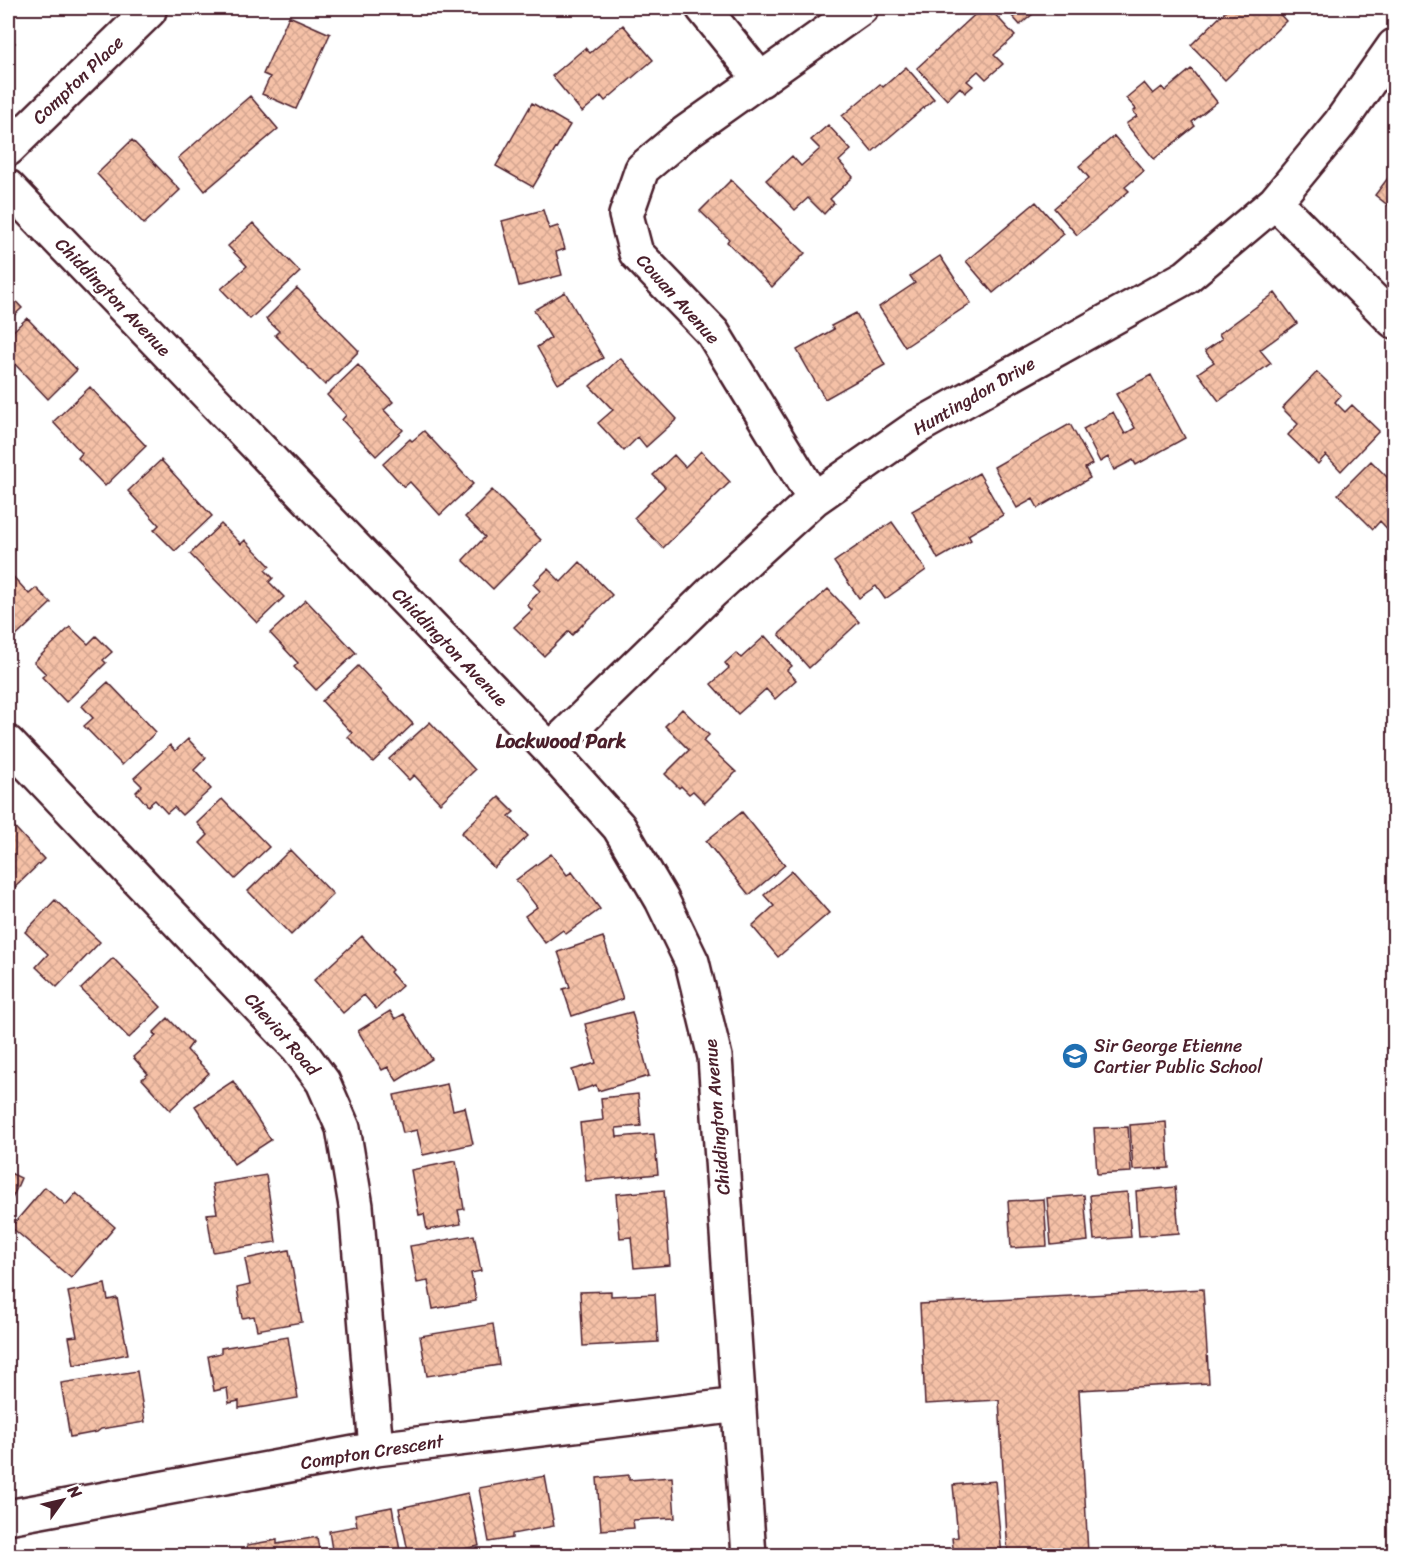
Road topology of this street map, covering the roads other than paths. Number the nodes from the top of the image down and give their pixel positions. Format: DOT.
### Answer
graph roads {
  1 [pos="703,8"];
  2 [pos="861,8"];
  3 [pos="149,11"];
  4 [pos="1395,46"];
  5 [pos="761,80"];
  6 [pos="8,149"];
  7 [pos="8,188"];
  8 [pos="1275,202"];
  9 [pos="1395,321"];
  10 [pos="814,499"];
  11 [pos="8,743"];
  12 [pos="550,750"];
  13 [pos="739,1404"];
  14 [pos="376,1449"];
  15 [pos="8,1517"];
  16 [pos="749,1556"];
  1 -- 5 [label="street"];
  2 -- 5 [label="street, Cowan Avenue"];
  3 -- 6 [label="street, Compton Place"];
  4 -- 8 [label="street, Huntingdon Drive"];
  5 -- 10 [label="street, Cowan Avenue"];
  7 -- 12 [label="street, Chiddington Avenue"];
  8 -- 9 [label="street"];
  8 -- 10 [label="street, Huntingdon Drive"];
  10 -- 12 [label="street, Huntingdon Drive"];
  11 -- 14 [label="street, Cheviot Road"];
  12 -- 13 [label="street, Chiddington Avenue"];
  13 -- 14 [label="street, Compton Crescent"];
  13 -- 16 [label="street, Chiddington Avenue"];
  14 -- 15 [label="street, Compton Crescent"];
}
